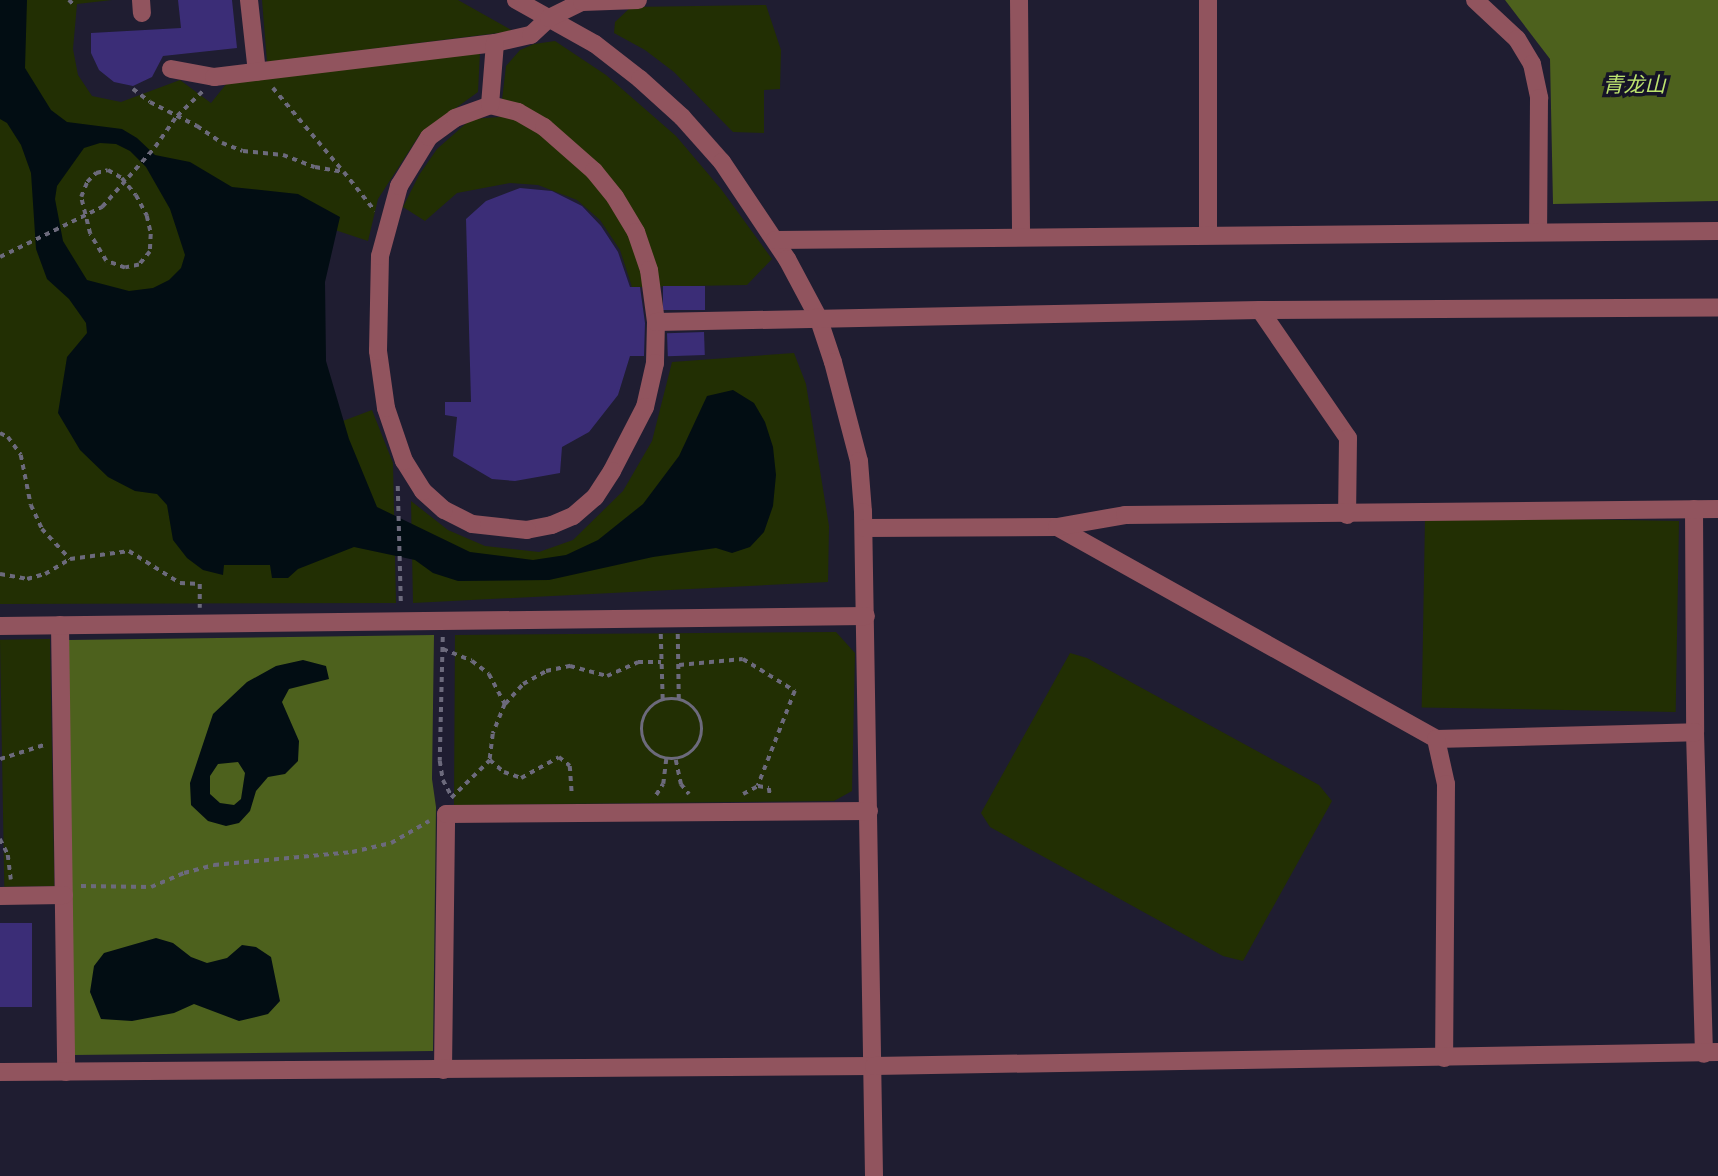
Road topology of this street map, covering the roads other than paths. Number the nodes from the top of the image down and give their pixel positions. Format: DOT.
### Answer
graph roads {
  1 [pos="249,0"];
  2 [pos="516,0"];
  3 [pos="638,0"];
  4 [pos="1019,0"];
  5 [pos="1208,0"];
  6 [pos="1475,0"];
  7 [pos="549,18"];
  8 [pos="495,43"];
  9 [pos="171,69"];
  10 [pos="257,72"];
  11 [pos="490,105"];
  12 [pos="1718,231"];
  13 [pos="1538,232"];
  14 [pos="1209,235"];
  15 [pos="1021,237"];
  16 [pos="775,240"];
  17 [pos="1718,308"];
  18 [pos="1260,310"];
  19 [pos="818,317"];
  20 [pos="656,322"];
  21 [pos="1694,509"];
  22 [pos="1718,509"];
  23 [pos="1347,515"];
  24 [pos="864,527"];
  25 [pos="1057,527"];
  26 [pos="866,615"];
  27 [pos="60,625"];
  28 [pos="0,626"];
  29 [pos="1695,732"];
  30 [pos="1436,739"];
  31 [pos="869,811"];
  32 [pos="64,891"];
  33 [pos="6,896"];
  34 [pos="1711,1053"];
  35 [pos="1444,1058"];
  36 [pos="874,1066"];
  37 [pos="443,1070"];
  38 [pos="0,1072"];
  39 [pos="66,1072"];
  40 [pos="874,1176"];
  1 -- 10 [label="street"];
  2 -- 7 [label="street"];
  3 -- 7 [label="street"];
  4 -- 15 [label="street"];
  5 -- 14 [label="street"];
  6 -- 13 [label="street"];
  7 -- 8 [label="street"];
  7 -- 16 [label="street"];
  8 -- 10 [label="street"];
  8 -- 11 [label="street"];
  9 -- 10 [label="street"];
  11 -- 20 [label="street"];
  11 -- 20 [label="street"];
  12 -- 13 [label="street"];
  13 -- 14 [label="street"];
  14 -- 15 [label="street"];
  15 -- 16 [label="street"];
  16 -- 19 [label="street"];
  17 -- 18 [label="street"];
  18 -- 19 [label="street"];
  18 -- 23 [label="street"];
  19 -- 20 [label="street"];
  19 -- 24 [label="street"];
  21 -- 22 [label="street"];
  21 -- 23 [label="street"];
  21 -- 29 [label="street"];
  23 -- 25 [label="street"];
  24 -- 25 [label="street"];
  24 -- 26 [label="street"];
  25 -- 30 [label="street"];
  26 -- 27 [label="street"];
  26 -- 31 [label="street"];
  27 -- 28 [label="street"];
  27 -- 32 [label="street"];
  29 -- 30 [label="street"];
  29 -- 34 [label="street"];
  30 -- 35 [label="street"];
  31 -- 36 [label="street"];
  31 -- 37 [label="street"];
  32 -- 33 [label="street"];
  32 -- 39 [label="street"];
  34 -- 35 [label="street"];
  35 -- 36 [label="street"];
  36 -- 37 [label="street"];
  36 -- 40 [label="street"];
  37 -- 39 [label="street"];
  38 -- 39 [label="street"];
}
